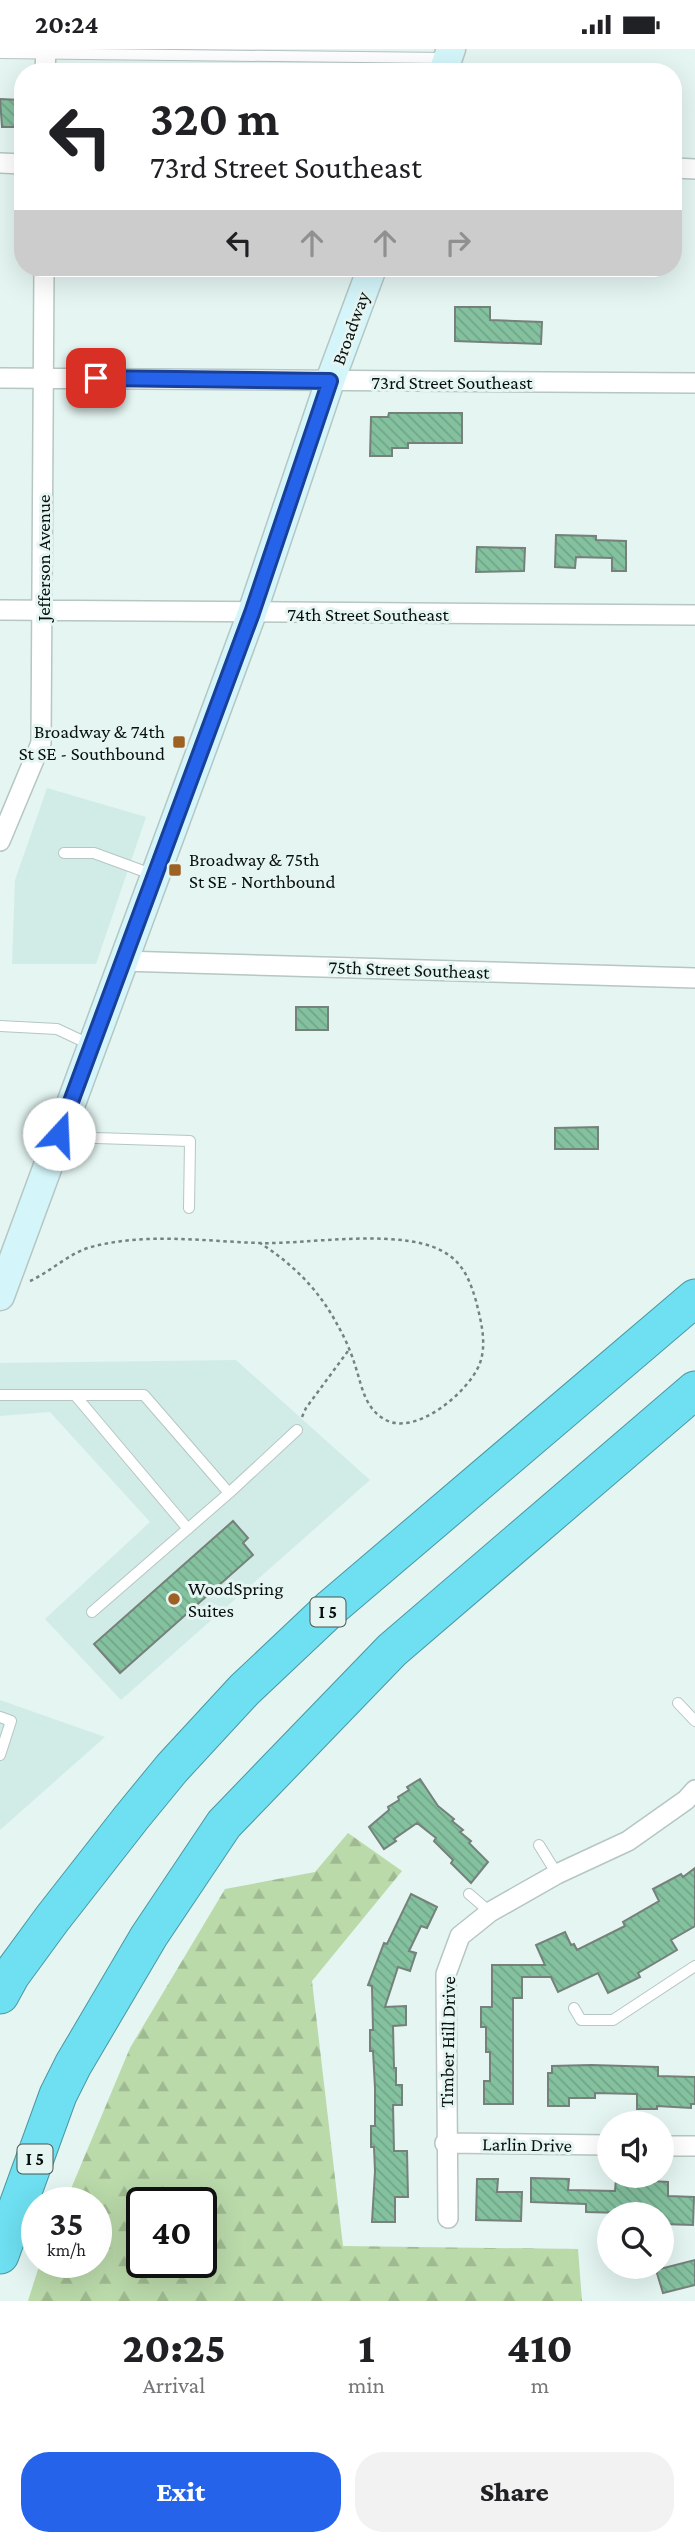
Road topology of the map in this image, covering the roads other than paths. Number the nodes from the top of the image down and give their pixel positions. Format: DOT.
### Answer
graph roads {
  1 [pos="0,53"];
  2 [pos="46,58"];
  3 [pos="447,60"];
  4 [pos="44,277"];
  5 [pos="369,277"];
  6 [pos="0,378"];
  7 [pos="44,378"];
  8 [pos="330,381"];
  9 [pos="695,383"];
  10 [pos="0,610"];
  11 [pos="42,610"];
  12 [pos="252,613"];
  13 [pos="695,615"];
  14 [pos="0,841"];
  15 [pos="64,853"];
  16 [pos="154,875"];
  17 [pos="122,961"];
  18 [pos="695,978"];
  19 [pos="0,1026"];
  20 [pos="91,1045"];
  21 [pos="59,1134"];
  22 [pos="189,1208"];
  23 [pos="1,1295"];
  24 [pos="695,1298"];
  25 [pos="695,1390"];
  26 [pos="0,1395"];
  27 [pos="75,1395"];
  28 [pos="297,1430"];
  29 [pos="229,1493"];
  30 [pos="188,1529"];
  31 [pos="92,1612"];
  32 [pos="678,1703"];
  33 [pos="0,1717"];
  34 [pos="695,1721"];
  35 [pos="0,1755"];
  36 [pos="695,1790"];
  37 [pos="539,1845"];
  38 [pos="557,1874"];
  39 [pos="469,1894"];
  40 [pos="490,1912"];
  41 [pos="695,1966"];
  42 [pos="4,1989"];
  43 [pos="574,2008"];
  44 [pos="445,2143"];
  45 [pos="597,2145"];
  46 [pos="674,2146"];
  47 [pos="695,2147"];
  48 [pos="448,2218"];
  49 [pos="0,2255"];
  1 -- 2 [label="lane"];
  2 -- 3 [label="lane"];
  4 -- 7 [label="street, Jefferson Avenue"];
  5 -- 8 [label="street, Broadway"];
  6 -- 7 [label="street, 73rd Street Southeast"];
  7 -- 8 [label="street, 73rd Street Southeast"];
  7 -- 11 [label="street, Jefferson Avenue"];
  8 -- 9 [label="street, 73rd Street Southeast"];
  8 -- 12 [label="street, Broadway"];
  10 -- 11 [label="street, 74th Street Southeast"];
  11 -- 12 [label="street, 74th Street Southeast"];
  11 -- 14 [label="street, Jefferson Avenue"];
  12 -- 13 [label="street, 74th Street Southeast"];
  12 -- 16 [label="street, Broadway"];
  15 -- 16 [label="lane"];
  16 -- 17 [label="street, Broadway"];
  17 -- 18 [label="street, 75th Street Southeast"];
  17 -- 20 [label="street, Broadway"];
  19 -- 20 [label="lane"];
  20 -- 21 [label="street, Broadway"];
  21 -- 22 [label="lane"];
  21 -- 23 [label="street, Broadway"];
  24 -- 42 [label="highway, I 5"];
  25 -- 49 [label="highway, I 5"];
  26 -- 27 [label="lane"];
  27 -- 29 [label="lane"];
  27 -- 30 [label="lane"];
  28 -- 29 [label="lane"];
  29 -- 30 [label="lane"];
  30 -- 31 [label="lane"];
  32 -- 34 [label="lane"];
  33 -- 35 [label="lane"];
  36 -- 38 [label="street, Timber Hill Drive"];
  37 -- 38 [label="lane"];
  38 -- 40 [label="street, Timber Hill Drive"];
  39 -- 40 [label="lane"];
  40 -- 44 [label="street, Timber Hill Drive"];
  41 -- 43 [label="lane"];
  44 -- 45 [label="street, Larlin Drive"];
  44 -- 48 [label="street, Timber Hill Drive"];
  46 -- 47 [label="street"];
}
